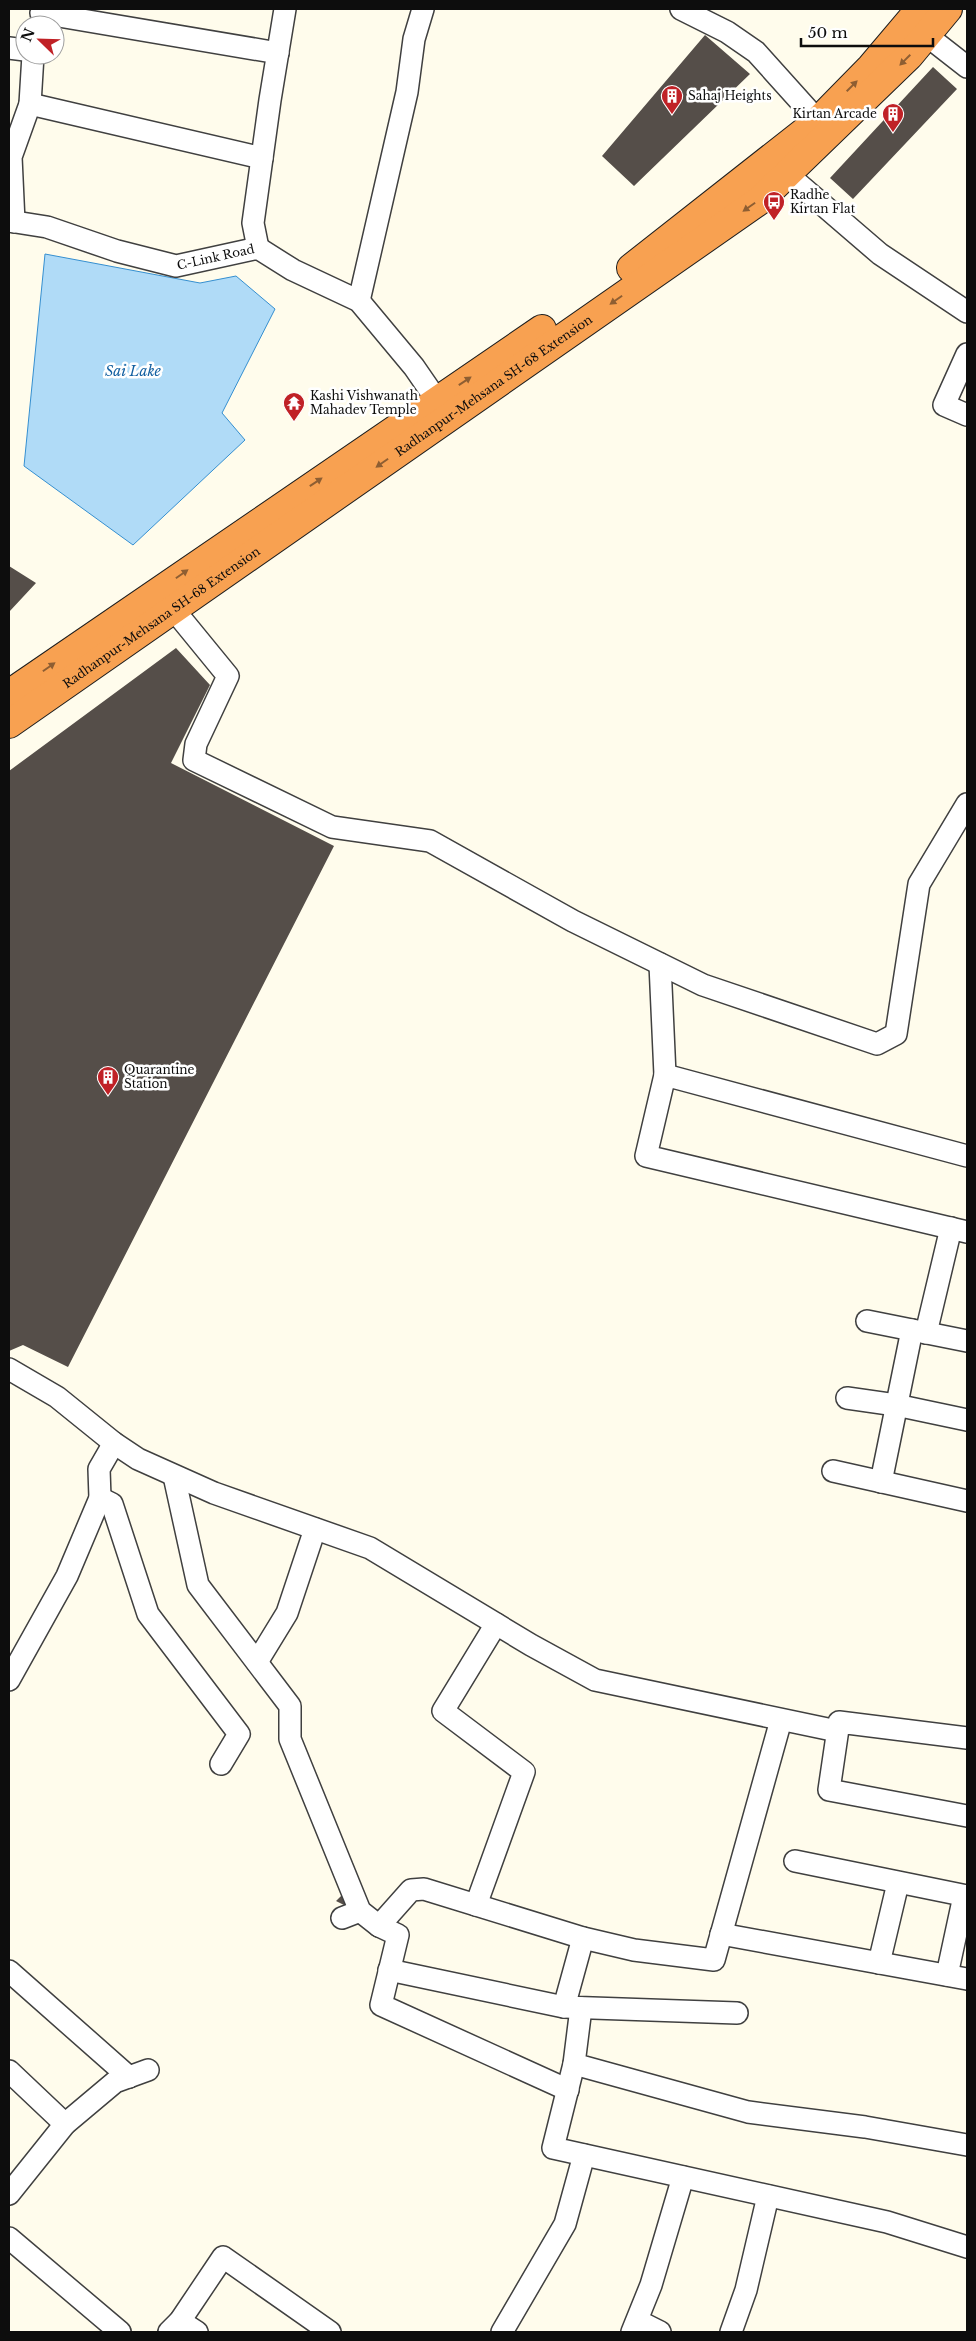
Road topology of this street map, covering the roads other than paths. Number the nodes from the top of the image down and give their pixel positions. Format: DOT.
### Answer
graph roads {
  1 [pos="285,9"];
  2 [pos="422,9"];
  3 [pos="682,9"];
  4 [pos="920,9"];
  5 [pos="948,9"];
  6 [pos="65,19"];
  7 [pos="926,35"];
  8 [pos="278,53"];
  9 [pos="32,65"];
  10 [pos="967,67"];
  11 [pos="30,104"];
  12 [pos="818,120"];
  13 [pos="10,156"];
  14 [pos="262,158"];
  15 [pos="787,174"];
  16 [pos="11,222"];
  17 [pos="258,248"];
  18 [pos="359,300"];
  19 [pos="967,312"];
  20 [pos="967,354"];
  21 [pos="443,408"];
  22 [pos="967,416"];
  23 [pos="166,600"];
  24 [pos="9,694"];
  25 [pos="9,724"];
  26 [pos="967,804"];
  27 [pos="660,964"];
  28 [pos="665,1075"];
  29 [pos="967,1156"];
  30 [pos="959,1230"];
  31 [pos="867,1321"];
  32 [pos="919,1332"];
  33 [pos="967,1341"];
  34 [pos="9,1369"];
  35 [pos="847,1398"];
  36 [pos="896,1405"];
  37 [pos="967,1420"];
  38 [pos="114,1443"];
  39 [pos="833,1471"];
  40 [pos="174,1476"];
  41 [pos="881,1482"];
  42 [pos="100,1498"];
  43 [pos="967,1501"];
  44 [pos="315,1528"];
  45 [pos="496,1624"];
  46 [pos="257,1662"];
  47 [pos="9,1680"];
  48 [pos="781,1720"];
  49 [pos="837,1732"];
  50 [pos="967,1738"];
  51 [pos="221,1764"];
  52 [pos="967,1816"];
  53 [pos="795,1861"];
  54 [pos="898,1882"];
  55 [pos="966,1896"];
  56 [pos="476,1905"];
  57 [pos="379,1926"];
  58 [pos="721,1934"];
  59 [pos="583,1938"];
  60 [pos="879,1963"];
  61 [pos="389,1970"];
  62 [pos="9,1971"];
  63 [pos="957,1977"];
  64 [pos="572,2008"];
  65 [pos="737,2013"];
  66 [pos="574,2064"];
  67 [pos="9,2071"];
  68 [pos="568,2090"];
  69 [pos="65,2124"];
  70 [pos="967,2145"];
  71 [pos="584,2155"];
  72 [pos="683,2177"];
  73 [pos="9,2194"];
  74 [pos="768,2196"];
  75 [pos="9,2238"];
  76 [pos="967,2247"];
  77 [pos="635,2327"];
  78 [pos="182,2328"];
  79 [pos="120,2332"];
  80 [pos="330,2332"];
  81 [pos="502,2332"];
  82 [pos="660,2332"];
  83 [pos="731,2332"];
  1 -- 8 [label="street"];
  2 -- 18 [label="street"];
  3 -- 12 [label="street"];
  12 -- 4 [label="highway, one-way"];
  5 -- 7 [label="highway, Radhanpur-Mehsana SH-68 Extension"];
  6 -- 8 [label="street"];
  7 -- 10 [label="street"];
  7 -- 15 [label="highway, Radhanpur-Mehsana SH-68 Extension, one-way"];
  8 -- 14 [label="street"];
  9 -- 11 [label="street"];
  11 -- 13 [label="street"];
  11 -- 14 [label="street"];
  21 -- 12 [label="highway, one-way"];
  13 -- 16 [label="street"];
  14 -- 17 [label="street"];
  15 -- 19 [label="street"];
  15 -- 21 [label="highway, Radhanpur-Mehsana SH-68 Extension, one-way"];
  16 -- 17 [label="street, C-Link Road"];
  17 -- 18 [label="street, C-Link Road"];
  18 -- 21 [label="street, C-Link Road"];
  20 -- 22 [label="street"];
  21 -- 23 [label="highway, Radhanpur-Mehsana SH-68 Extension"];
  24 -- 23 [label="highway, one-way"];
  23 -- 25 [label="highway, Radhanpur-Mehsana SH-68 Extension"];
  23 -- 27 [label="street"];
  26 -- 27 [label="street"];
  27 -- 28 [label="street"];
  28 -- 29 [label="street"];
  28 -- 30 [label="street"];
  30 -- 32 [label="street"];
  31 -- 32 [label="street"];
  32 -- 33 [label="street"];
  32 -- 36 [label="street"];
  34 -- 38 [label="street"];
  35 -- 36 [label="street"];
  36 -- 37 [label="street"];
  36 -- 41 [label="street"];
  38 -- 40 [label="street"];
  38 -- 42 [label="street"];
  39 -- 41 [label="street"];
  40 -- 44 [label="street"];
  40 -- 46 [label="street"];
  41 -- 43 [label="street"];
  42 -- 47 [label="street"];
  42 -- 51 [label="street"];
  44 -- 45 [label="street"];
  44 -- 46 [label="street"];
  45 -- 48 [label="street"];
  45 -- 56 [label="street"];
  46 -- 57 [label="street"];
  48 -- 49 [label="street"];
  48 -- 58 [label="street"];
  49 -- 50 [label="street"];
  49 -- 52 [label="street"];
  53 -- 54 [label="street"];
  54 -- 55 [label="street"];
  54 -- 60 [label="street"];
  55 -- 63 [label="street"];
  56 -- 57 [label="street"];
  56 -- 59 [label="street"];
  57 -- 61 [label="street"];
  58 -- 59 [label="street"];
  58 -- 60 [label="street"];
  59 -- 64 [label="street"];
  60 -- 63 [label="street"];
  61 -- 64 [label="street"];
  61 -- 68 [label="street"];
  62 -- 69 [label="street"];
  64 -- 65 [label="street"];
  64 -- 66 [label="street"];
  66 -- 68 [label="street"];
  66 -- 70 [label="street"];
  67 -- 69 [label="street"];
  68 -- 71 [label="street"];
  69 -- 73 [label="street"];
  71 -- 72 [label="street"];
  71 -- 81 [label="street"];
  72 -- 74 [label="street"];
  72 -- 77 [label="street"];
  74 -- 76 [label="street"];
  74 -- 83 [label="street"];
  75 -- 79 [label="street"];
  77 -- 82 [label="street"];
  78 -- 80 [label="street"];
}
